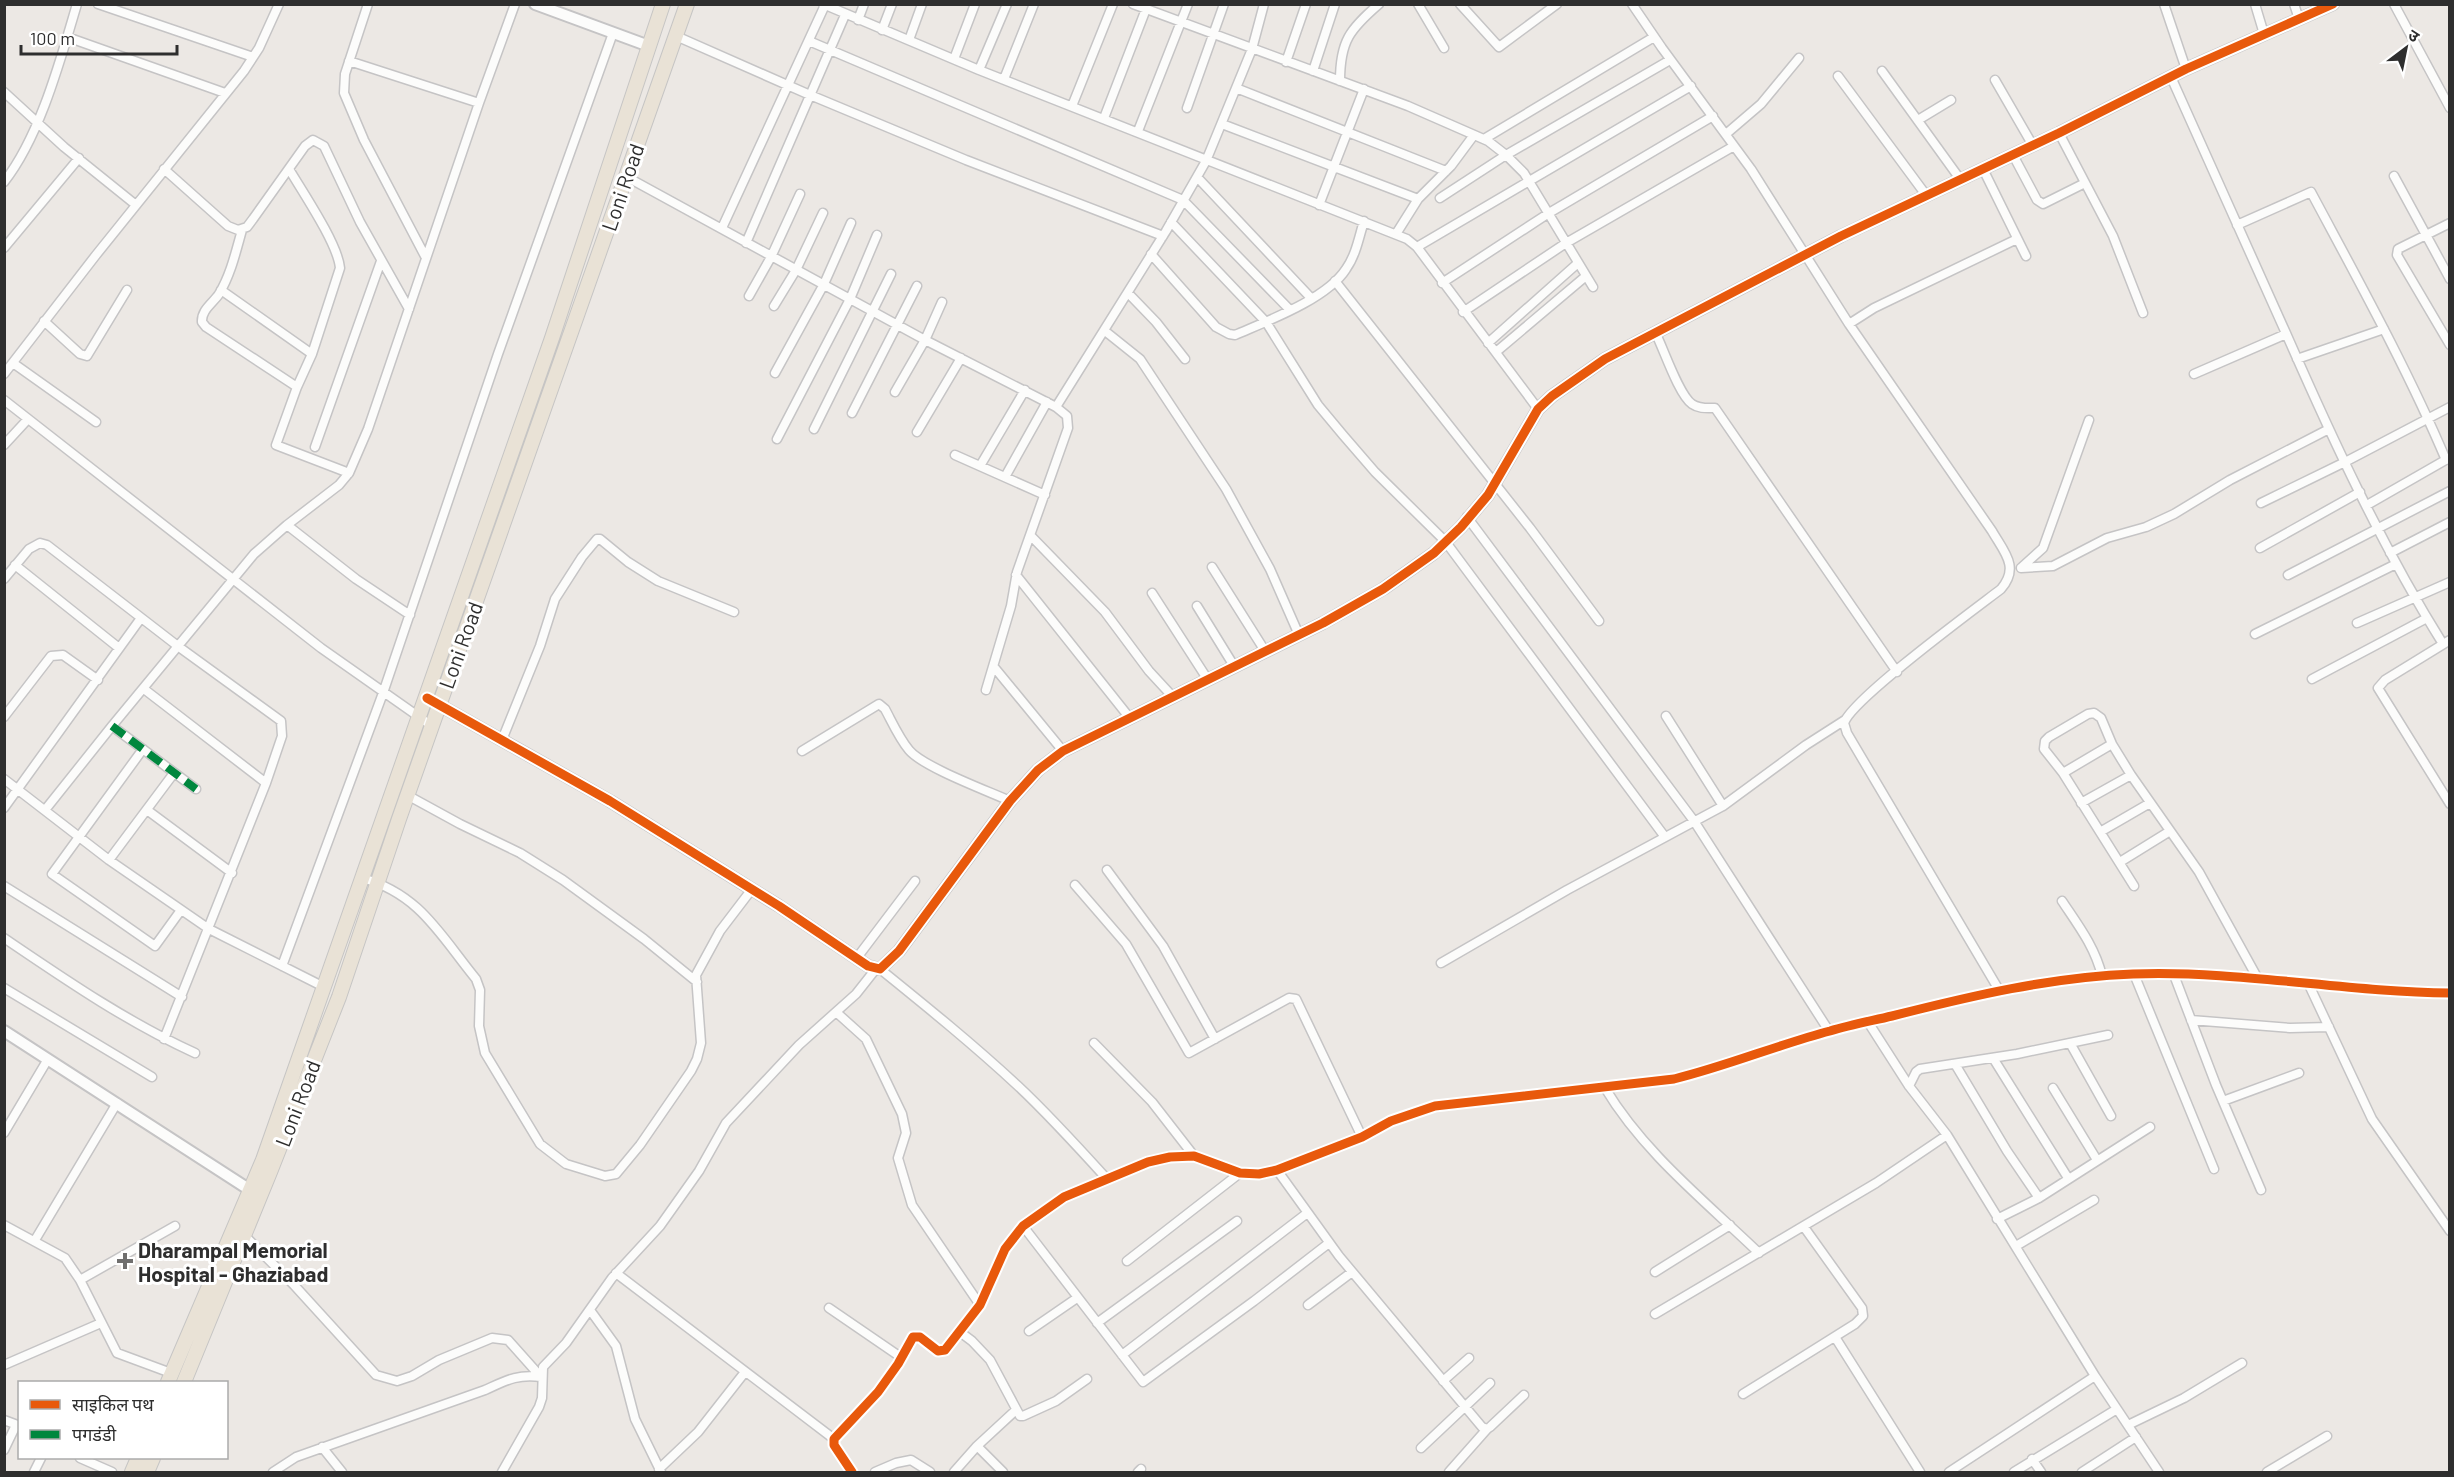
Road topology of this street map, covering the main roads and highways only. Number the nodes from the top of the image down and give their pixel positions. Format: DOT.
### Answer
graph roads {
  1 [pos="663,4"];
  2 [pos="687,4"];
  3 [pos="616,146"];
  4 [pos="634,152"];
  5 [pos="529,402"];
  6 [pos="544,408"];
  7 [pos="433,702"];
  8 [pos="170,1378"];
  9 [pos="185,1381"];
  10 [pos="138,1459"];
  11 [pos="153,1459"];
  12 [pos="132,1473"];
  13 [pos="147,1473"];
  1 -- 3 [label="highway, Loni Road"];
  2 -- 4 [label="highway, Loni Road"];
  3 -- 4 [label="highway"];
  3 -- 5 [label="highway, Loni Road"];
  4 -- 6 [label="highway, Loni Road"];
  5 -- 6 [label="highway"];
  5 -- 7 [label="highway, Loni Road"];
  6 -- 7 [label="highway, Loni Road"];
  7 -- 8 [label="highway, Loni Road"];
  7 -- 9 [label="highway, Loni Road"];
  10 -- 12 [label="highway"];
  11 -- 13 [label="highway"];
}
